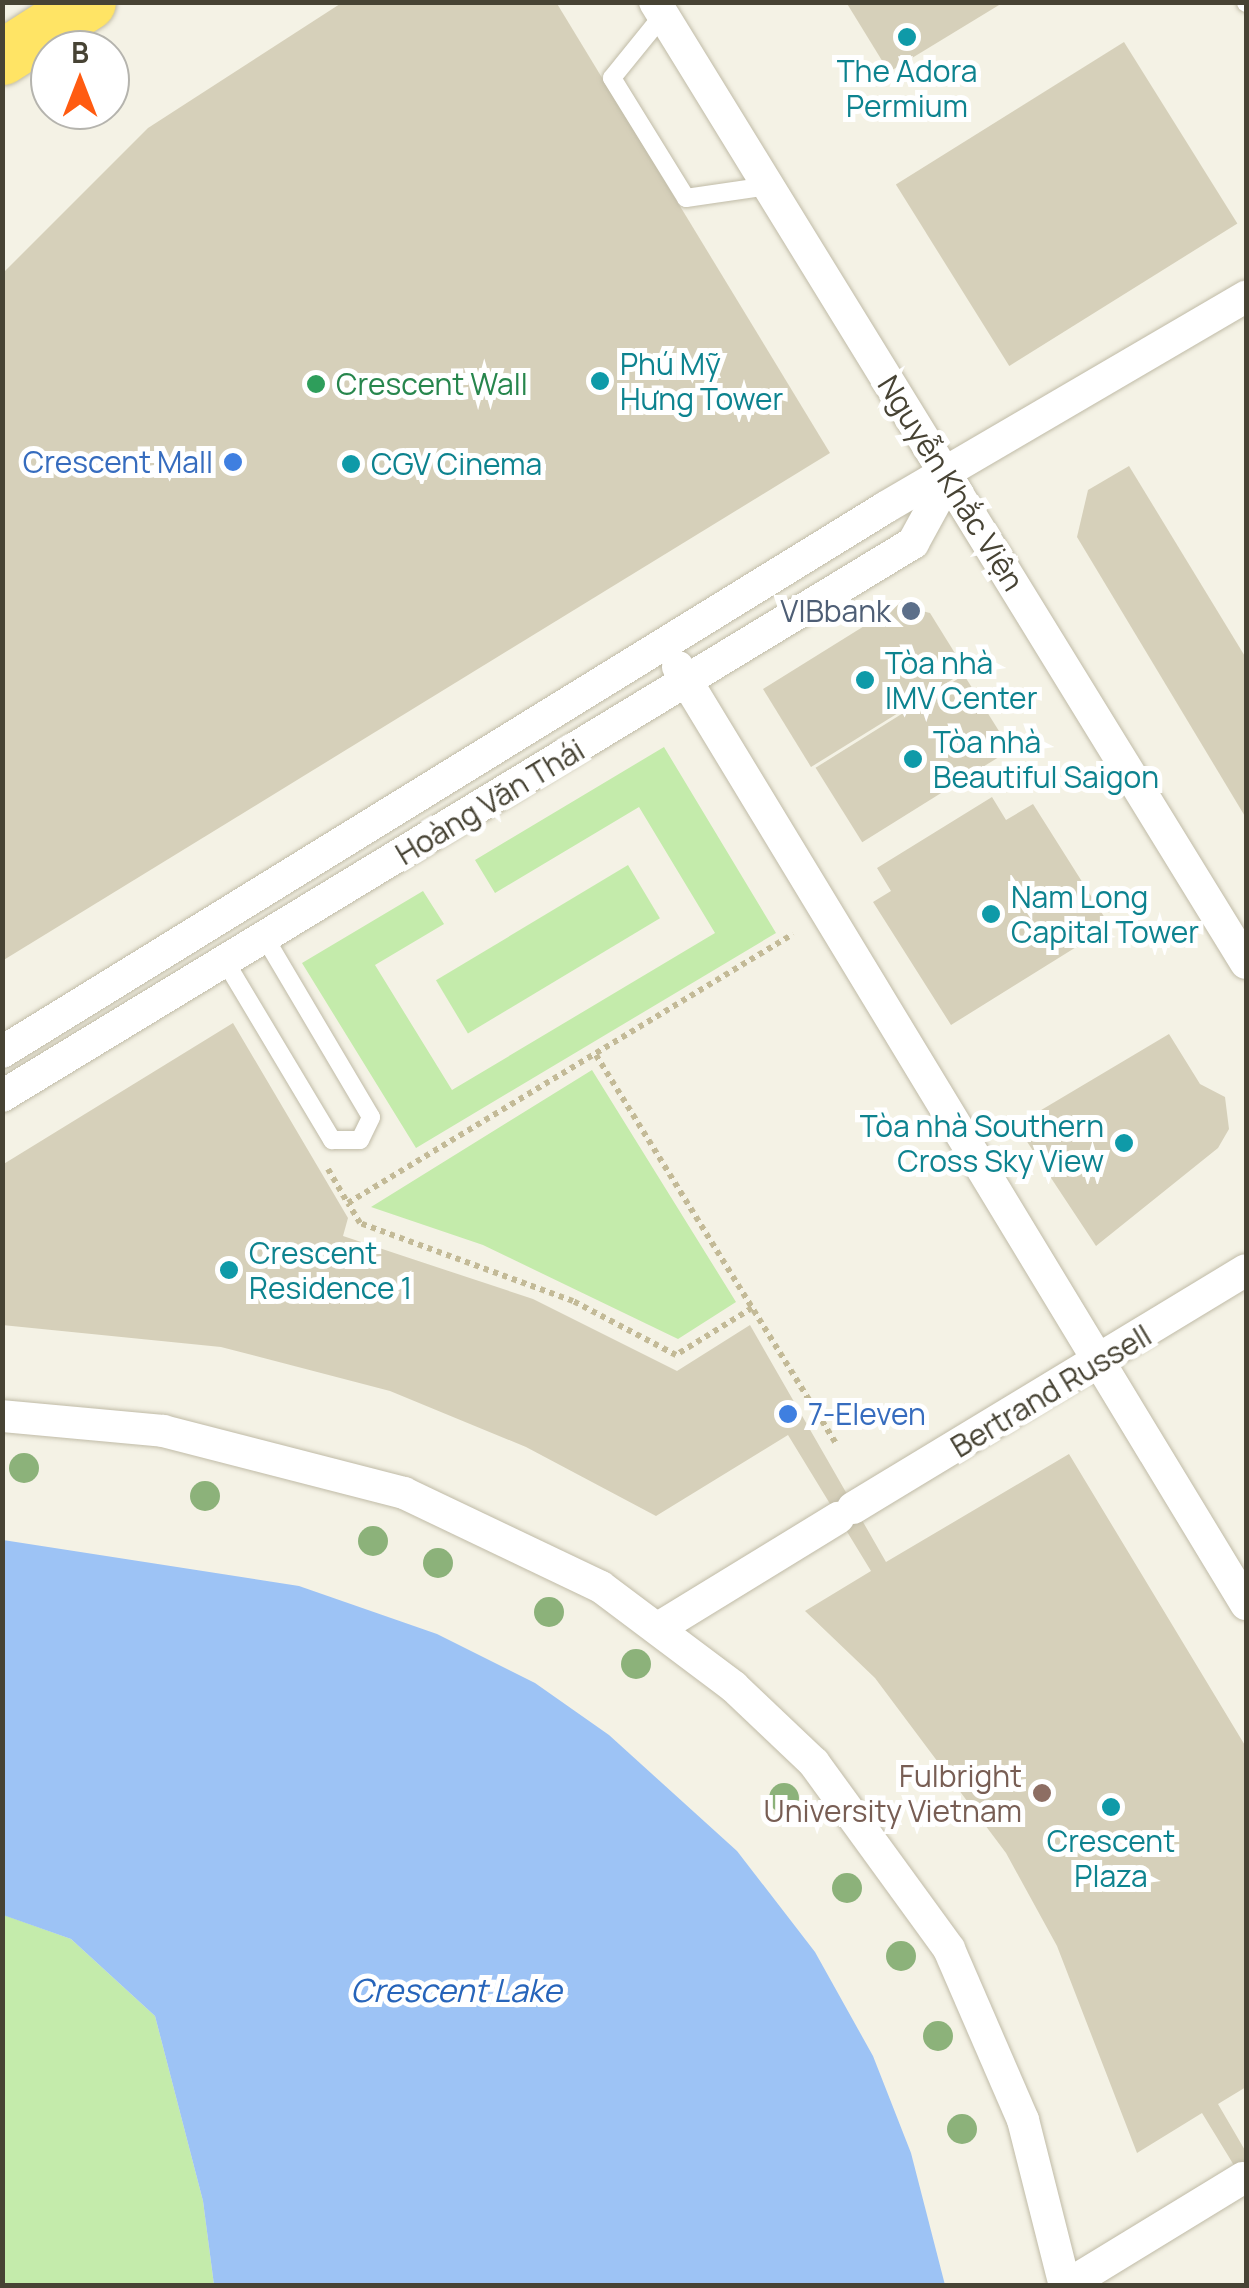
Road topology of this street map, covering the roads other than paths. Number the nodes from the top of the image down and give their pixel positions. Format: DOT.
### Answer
graph roads {
  1 [pos="88,2"];
  2 [pos="659,9"];
  3 [pos="2,57"];
  4 [pos="768,186"];
  5 [pos="1246,297"];
  6 [pos="948,479"];
  7 [pos="665,646"];
  8 [pos="688,683"];
  9 [pos="406,805"];
  10 [pos="427,840"];
  11 [pos="1238,928"];
  12 [pos="264,938"];
  13 [pos="225,961"];
  14 [pos="1246,963"];
  15 [pos="2,1052"];
  16 [pos="2,1096"];
  17 [pos="1246,1270"];
  18 [pos="1098,1365"];
  19 [pos="2,1416"];
  20 [pos="1246,1604"];
  21 [pos="660,1626"];
  22 [pos="1242,2178"];
  23 [pos="1065,2286"];
  1 -- 3 [label="highway"];
  2 -- 4 [label="street, Nguyễn Khắc Viện"];
  2 -- 4 [label="lane"];
  4 -- 6 [label="street, Nguyễn Khắc Viện"];
  5 -- 6 [label="street, Hoàng Văn Thái"];
  6 -- 7 [label="street, Hoàng Văn Thái"];
  6 -- 8 [label="street, Hoàng Văn Thái"];
  6 -- 11 [label="street, Nguyễn Khắc Viện"];
  7 -- 8 [label="street"];
  7 -- 9 [label="street, Hoàng Văn Thái"];
  8 -- 10 [label="street, Hoàng Văn Thái"];
  8 -- 18 [label="street"];
  9 -- 10 [label="street"];
  9 -- 15 [label="street, Hoàng Văn Thái"];
  10 -- 12 [label="street, Hoàng Văn Thái"];
  11 -- 14 [label="street, Nguyễn Khắc Viện"];
  12 -- 13 [label="street, Hoàng Văn Thái"];
  12 -- 13 [label="lane"];
  13 -- 16 [label="street, Hoàng Văn Thái"];
  17 -- 18 [label="street, Bertrand Russell"];
  18 -- 20 [label="street"];
  18 -- 21 [label="street, Bertrand Russell"];
  19 -- 21 [label="street"];
  21 -- 23 [label="street"];
  22 -- 23 [label="street"];
}
